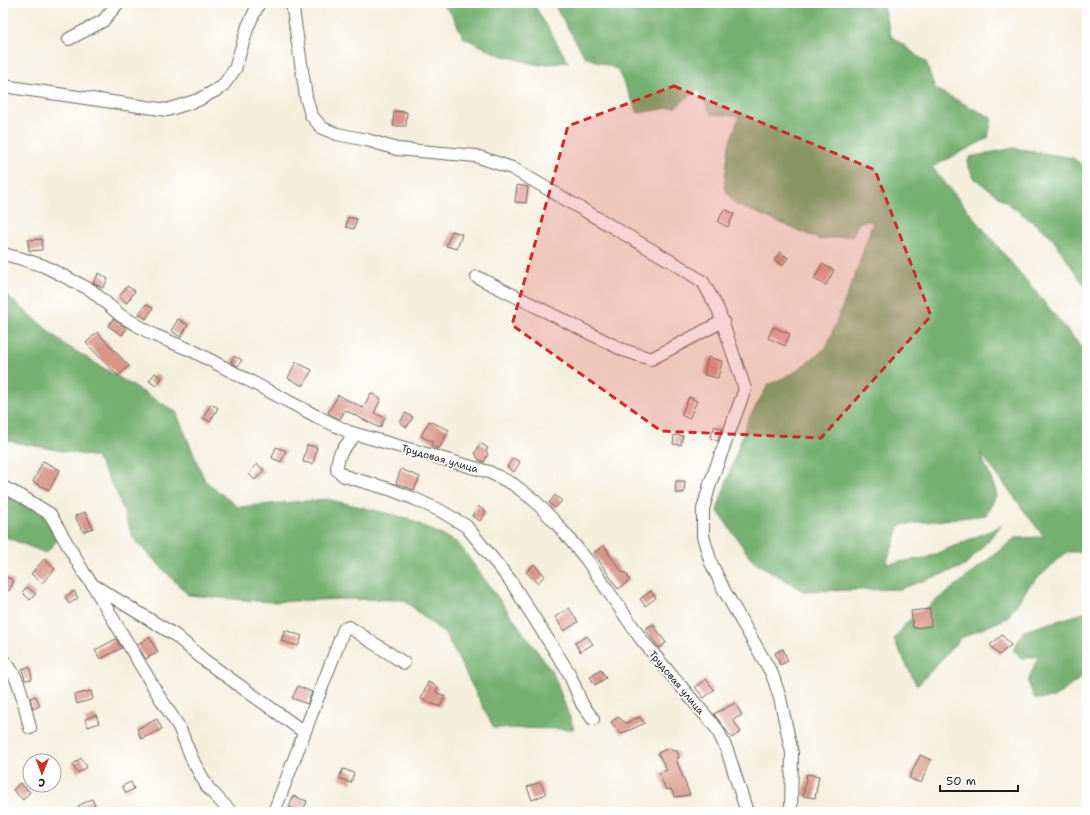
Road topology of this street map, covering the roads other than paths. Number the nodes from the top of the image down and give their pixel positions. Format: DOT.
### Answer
graph roads {
  1 [pos="118,3"];
  2 [pos="259,3"];
  3 [pos="292,3"];
  4 [pos="69,39"];
  5 [pos="3,86"];
  6 [pos="3,254"];
  7 [pos="477,277"];
  8 [pos="723,321"];
  9 [pos="356,434"];
  10 [pos="3,487"];
  11 [pos="93,585"];
  12 [pos="3,660"];
  13 [pos="404,663"];
  14 [pos="593,719"];
  15 [pos="30,728"];
  16 [pos="304,732"];
  17 [pos="231,812"];
  18 [pos="274,812"];
  19 [pos="747,812"];
  20 [pos="791,812"];
  1 -- 4 [label="street"];
  2 -- 5 [label="street"];
  3 -- 8 [label="street"];
  6 -- 9 [label="street, Трудовая улица"];
  7 -- 8 [label="street"];
  8 -- 20 [label="street"];
  9 -- 14 [label="street"];
  9 -- 19 [label="street, Трудовая улица"];
  10 -- 11 [label="street"];
  11 -- 16 [label="street"];
  11 -- 17 [label="street"];
  12 -- 15 [label="street"];
  13 -- 16 [label="street"];
  16 -- 18 [label="street"];
}
